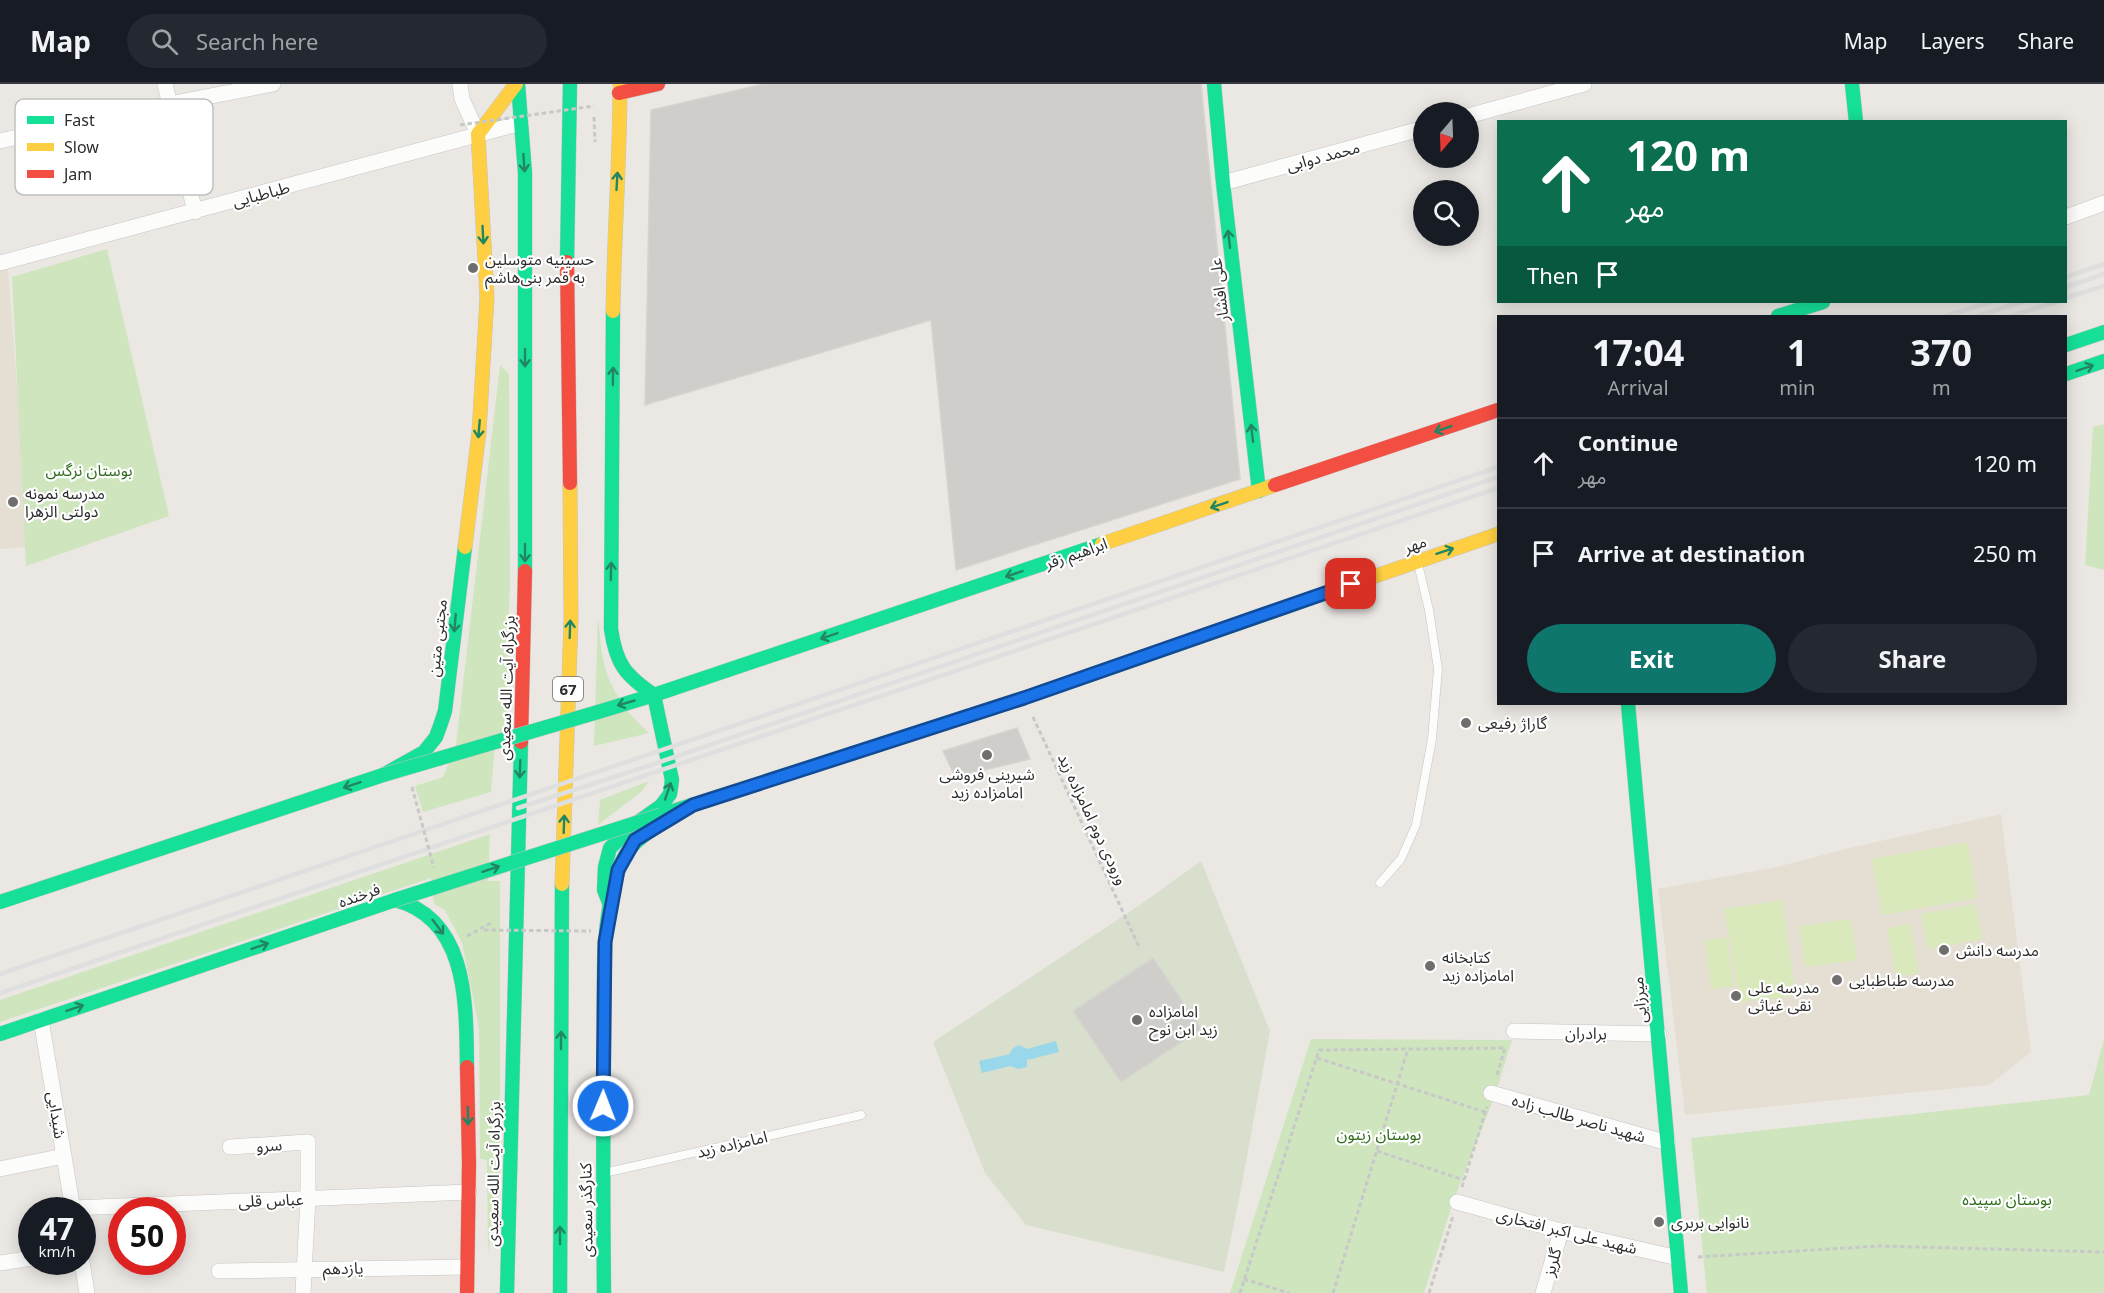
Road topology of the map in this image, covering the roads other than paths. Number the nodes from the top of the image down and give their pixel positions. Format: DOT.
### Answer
graph roads {
  1 [pos="165,84"];
  2 [pos="273,84"];
  3 [pos="459,84"];
  4 [pos="517,84"];
  5 [pos="570,84"];
  6 [pos="658,84"];
  7 [pos="1231,84"];
  8 [pos="1584,84"];
  9 [pos="1852,84"];
  10 [pos="1214,86"];
  11 [pos="620,88"];
  12 [pos="168,99"];
  13 [pos="195,99"];
  14 [pos="1479,113"];
  15 [pos="1856,120"];
  16 [pos="521,123"];
  17 [pos="1413,131"];
  18 [pos="478,134"];
  19 [pos="15,138"];
  20 [pos="0,141"];
  21 [pos="1223,183"];
  22 [pos="191,195"];
  23 [pos="2104,203"];
  24 [pos="195,212"];
  25 [pos="2067,217"];
  26 [pos="0,263"];
  27 [pos="1820,303"];
  28 [pos="1781,315"];
  29 [pos="2104,332"];
  30 [pos="2067,345"];
  31 [pos="2104,361"];
  32 [pos="2067,374"];
  33 [pos="1497,410"];
  34 [pos="1259,491"];
  35 [pos="1497,534"];
  36 [pos="1417,561"];
  37 [pos="654,695"];
  38 [pos="1628,705"];
  39 [pos="383,775"];
  40 [pos="693,805"];
  41 [pos="1380,883"];
  42 [pos="395,900"];
  43 [pos="0,902"];
  44 [pos="610,905"];
  45 [pos="41,1020"];
  46 [pos="1514,1031"];
  47 [pos="0,1034"];
  48 [pos="1659,1034"];
  49 [pos="1491,1093"];
  50 [pos="861,1115"];
  51 [pos="1668,1143"];
  52 [pos="230,1148"];
  53 [pos="64,1156"];
  54 [pos="0,1168"];
  55 [pos="602,1174"];
  56 [pos="469,1192"];
  57 [pos="71,1197"];
  58 [pos="308,1198"];
  59 [pos="1457,1202"];
  60 [pos="96,1208"];
  61 [pos="1561,1231"];
  62 [pos="1678,1258"];
  63 [pos="18,1260"];
  64 [pos="0,1263"];
  65 [pos="467,1267"];
  66 [pos="303,1269"];
  67 [pos="219,1271"];
  68 [pos="84,1275"];
  69 [pos="87,1293"];
  70 [pos="303,1293"];
  71 [pos="467,1293"];
  72 [pos="507,1293"];
  73 [pos="560,1293"];
  74 [pos="604,1293"];
  75 [pos="1543,1293"];
  76 [pos="1681,1293"];
  1 -- 12 [label="street"];
  2 -- 13 [label="street"];
  3 -- 18 [label="street"];
  4 -- 16 [label="main road, بزرگراه آیت الله سعیدی"];
  4 -- 18 [label="main road"];
  73 -- 5 [label="main road, 67, one-way"];
  6 -- 11 [label="main road"];
  7 -- 10 [label="street"];
  8 -- 14 [label="street"];
  9 -- 15 [label="main road"];
  10 -- 21 [label="main road, علی افشار"];
  37 -- 11 [label="main road, one-way"];
  16 -- 18 [label="street, طباطبایی"];
  16 -- 72 [label="main road, بزرگراه آیت الله سعیدی, one-way"];
  17 -- 21 [label="street, محمد دوابی"];
  18 -- 24 [label="street, طباطبایی"];
  18 -- 39 [label="main road, مجتبی متین, one-way"];
  19 -- 20 [label="street"];
  34 -- 21 [label="main road, علی افشار, one-way"];
  22 -- 24 [label="street"];
  23 -- 25 [label="street"];
  24 -- 26 [label="street, طباطبایی"];
  27 -- 28 [label="main road"];
  29 -- 30 [label="main road"];
  32 -- 31 [label="main road, one-way"];
  33 -- 34 [label="main road, ابراهیم زقر, one-way"];
  34 -- 37 [label="main road, ابراهیم زقر, one-way"];
  36 -- 35 [label="main road, مهر, one-way"];
  36 -- 40 [label="main road, مهر"];
  36 -- 41 [label="lane"];
  37 -- 39 [label="main road, ابراهیم زقر, one-way, bridge"];
  44 -- 37 [label="main road, one-way"];
  38 -- 48 [label="main road, میرزایی"];
  39 -- 43 [label="main road, مجتبی متین, one-way"];
  42 -- 40 [label="main road, one-way, bridge"];
  40 -- 44 [label="main road, کنارگذر سعیدی"];
  45 -- 42 [label="main road, فرخنده, one-way"];
  42 -- 56 [label="main road, فرخنده, one-way"];
  44 -- 55 [label="main road, کنارگذر سعیدی"];
  45 -- 47 [label="main road, فرخنده"];
  45 -- 53 [label="street, شیدایی"];
  46 -- 48 [label="street, برادران"];
  48 -- 51 [label="main road, میرزایی"];
  49 -- 51 [label="street, شهید ناصر طالب زاده"];
  50 -- 55 [label="lane, امامزاده زید"];
  51 -- 62 [label="main road, میرزایی"];
  52 -- 58 [label="street, سرو"];
  53 -- 54 [label="street"];
  53 -- 57 [label="street, شیدایی"];
  55 -- 74 [label="main road, کنارگذر سعیدی"];
  56 -- 58 [label="street, عباس قلی"];
  56 -- 65 [label="main road, فرخنده"];
  58 -- 60 [label="street, عباس قلی"];
  58 -- 66 [label="street"];
  59 -- 61 [label="street, شهید علی اکبر افتخاری"];
  61 -- 62 [label="street, شهید علی اکبر افتخاری"];
  61 -- 75 [label="street, گلریز"];
  62 -- 76 [label="main road, میرزایی"];
  63 -- 64 [label="street"];
  65 -- 66 [label="street, یازدهم"];
  65 -- 71 [label="main road, فرخنده"];
  66 -- 67 [label="street, یازدهم"];
  66 -- 70 [label="street"];
  68 -- 69 [label="street"];
}
